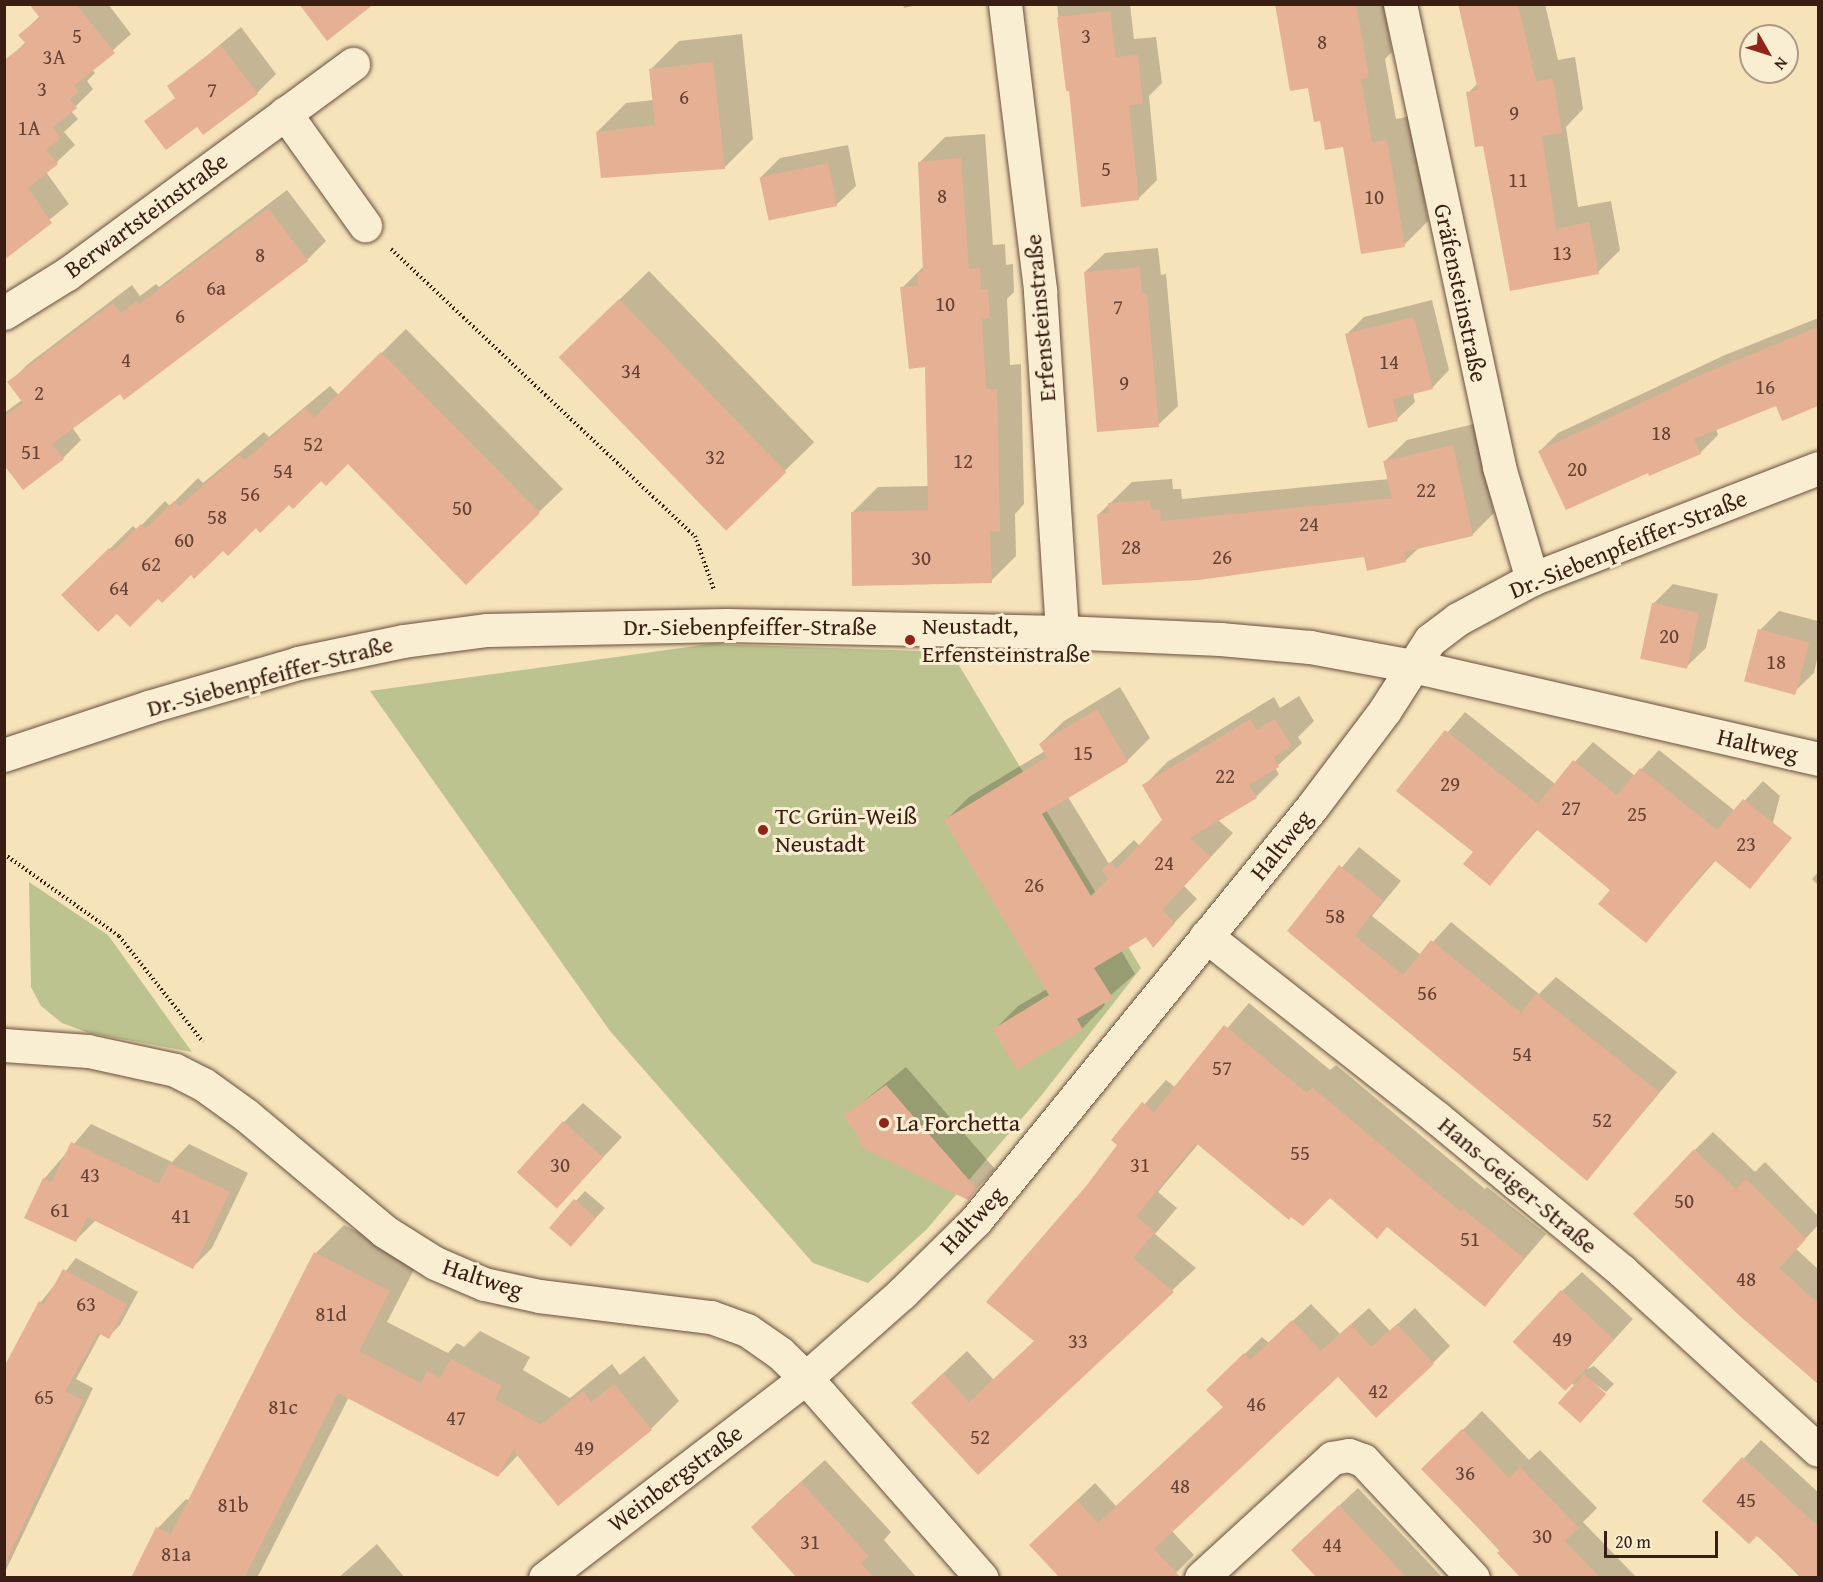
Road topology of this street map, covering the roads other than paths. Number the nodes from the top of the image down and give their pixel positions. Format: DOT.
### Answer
graph roads {
  1 [pos="1005,4"];
  2 [pos="1400,4"];
  3 [pos="353,64"];
  4 [pos="285,113"];
  5 [pos="365,225"];
  6 [pos="4,313"];
  7 [pos="1818,468"];
  8 [pos="1532,579"];
  9 [pos="1062,632"];
  10 [pos="1413,666"];
  11 [pos="4,755"];
  12 [pos="1818,759"];
  13 [pos="1206,936"];
  14 [pos="4,1045"];
  15 [pos="806,1378"];
  16 [pos="1818,1450"];
  17 [pos="545,1578"];
  18 [pos="982,1578"];
  19 [pos="1201,1578"];
  20 [pos="1473,1578"];
  1 -- 9 [label="street, Erfensteinstraße"];
  2 -- 8 [label="street, Gräfensteinstraße"];
  3 -- 4 [label="street, Berwartsteinstraße"];
  4 -- 5 [label="street"];
  4 -- 6 [label="street, Berwartsteinstraße"];
  7 -- 8 [label="street, Dr.-Siebenpfeiffer-Straße"];
  8 -- 10 [label="street, Dr.-Siebenpfeiffer-Straße"];
  9 -- 10 [label="street, Dr.-Siebenpfeiffer-Straße"];
  9 -- 11 [label="street, Dr.-Siebenpfeiffer-Straße"];
  10 -- 12 [label="street, Haltweg"];
  10 -- 13 [label="street, Haltweg"];
  13 -- 15 [label="street, Haltweg"];
  13 -- 16 [label="street, Hans-Geiger-Straße"];
  14 -- 15 [label="street, Haltweg"];
  15 -- 17 [label="street, Weinbergstraße"];
  15 -- 18 [label="street"];
  19 -- 20 [label="street"];
}
